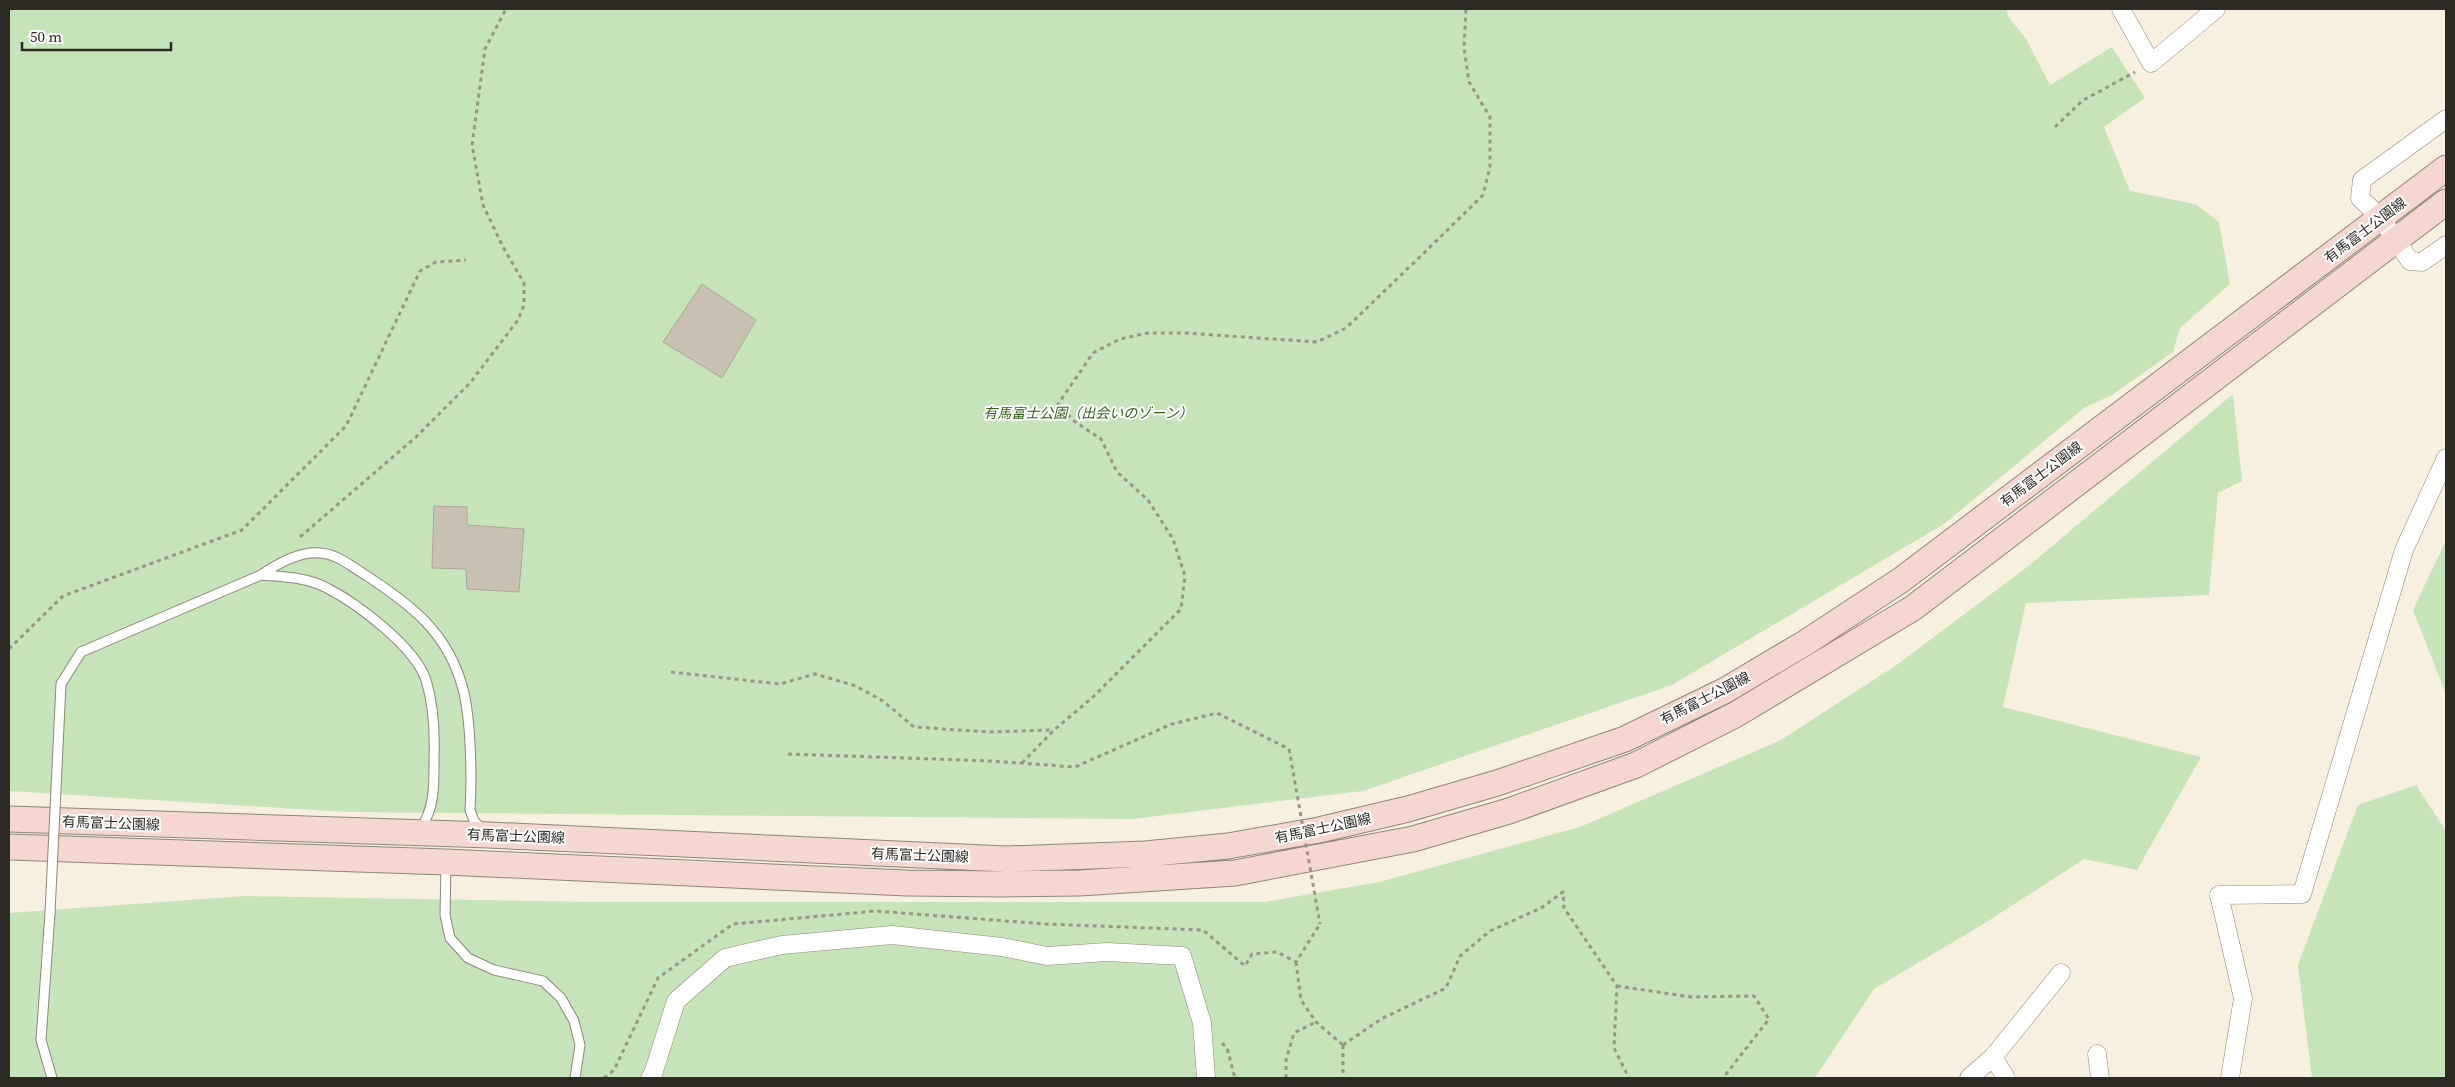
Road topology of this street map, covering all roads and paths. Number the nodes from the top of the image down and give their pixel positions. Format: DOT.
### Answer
graph roads {
  1 [pos="506,9"];
  2 [pos="1466,9"];
  3 [pos="2121,9"];
  4 [pos="2216,9"];
  5 [pos="2151,63"];
  6 [pos="2446,119"];
  7 [pos="2055,127"];
  8 [pos="2446,168"];
  9 [pos="2446,202"];
  10 [pos="2381,218"];
  11 [pos="2395,240"];
  12 [pos="2446,245"];
  13 [pos="466,260"];
  14 [pos="2446,458"];
  15 [pos="300,537"];
  16 [pos="261,575"];
  17 [pos="9,649"];
  18 [pos="671,672"];
  19 [pos="1054,730"];
  20 [pos="788,754"];
  21 [pos="1022,763"];
  22 [pos="9,818"];
  23 [pos="418,833"];
  24 [pos="489,835"];
  25 [pos="9,846"];
  26 [pos="446,862"];
  27 [pos="1203,930"];
  28 [pos="1296,962"];
  29 [pos="2061,973"];
  30 [pos="1617,986"];
  31 [pos="1316,1022"];
  32 [pos="1343,1044"];
  33 [pos="2097,1054"];
  34 [pos="1993,1057"];
  35 [pos="52,1078"];
  36 [pos="574,1078"];
  37 [pos="650,1078"];
  38 [pos="1206,1078"];
  39 [pos="1286,1078"];
  40 [pos="1343,1078"];
  41 [pos="1629,1078"];
  42 [pos="1723,1078"];
  43 [pos="1969,1078"];
  44 [pos="2006,1078"];
  45 [pos="2100,1078"];
  46 [pos="2230,1078"];
  1 -- 15 [label="path"];
  2 -- 19 [label="path"];
  3 -- 5 [label="street"];
  4 -- 5 [label="street"];
  5 -- 7 [label="path"];
  6 -- 10 [label="street"];
  8 -- 10 [label="main road, 有馬富士公園線"];
  9 -- 11 [label="main road, 有馬富士公園線"];
  10 -- 11 [label="street"];
  10 -- 24 [label="main road, 有馬富士公園線"];
  11 -- 12 [label="street"];
  11 -- 26 [label="main road, 有馬富士公園線"];
  13 -- 17 [label="path"];
  14 -- 46 [label="street"];
  16 -- 23 [label="lane"];
  16 -- 24 [label="lane"];
  16 -- 35 [label="lane, bridge"];
  18 -- 19 [label="path"];
  19 -- 21 [label="path"];
  20 -- 21 [label="path"];
  21 -- 28 [label="path, bridge"];
  22 -- 23 [label="main road, 有馬富士公園線"];
  23 -- 24 [label="main road, 有馬富士公園線"];
  25 -- 26 [label="main road, 有馬富士公園線"];
  26 -- 36 [label="lane"];
  27 -- 28 [label="path"];
  28 -- 31 [label="path"];
  29 -- 34 [label="street"];
  30 -- 32 [label="path"];
  30 -- 41 [label="path"];
  30 -- 42 [label="path"];
  31 -- 32 [label="path"];
  31 -- 39 [label="path"];
  32 -- 40 [label="path"];
  33 -- 45 [label="street"];
  34 -- 43 [label="street"];
  34 -- 44 [label="street"];
  37 -- 38 [label="street"];
}
